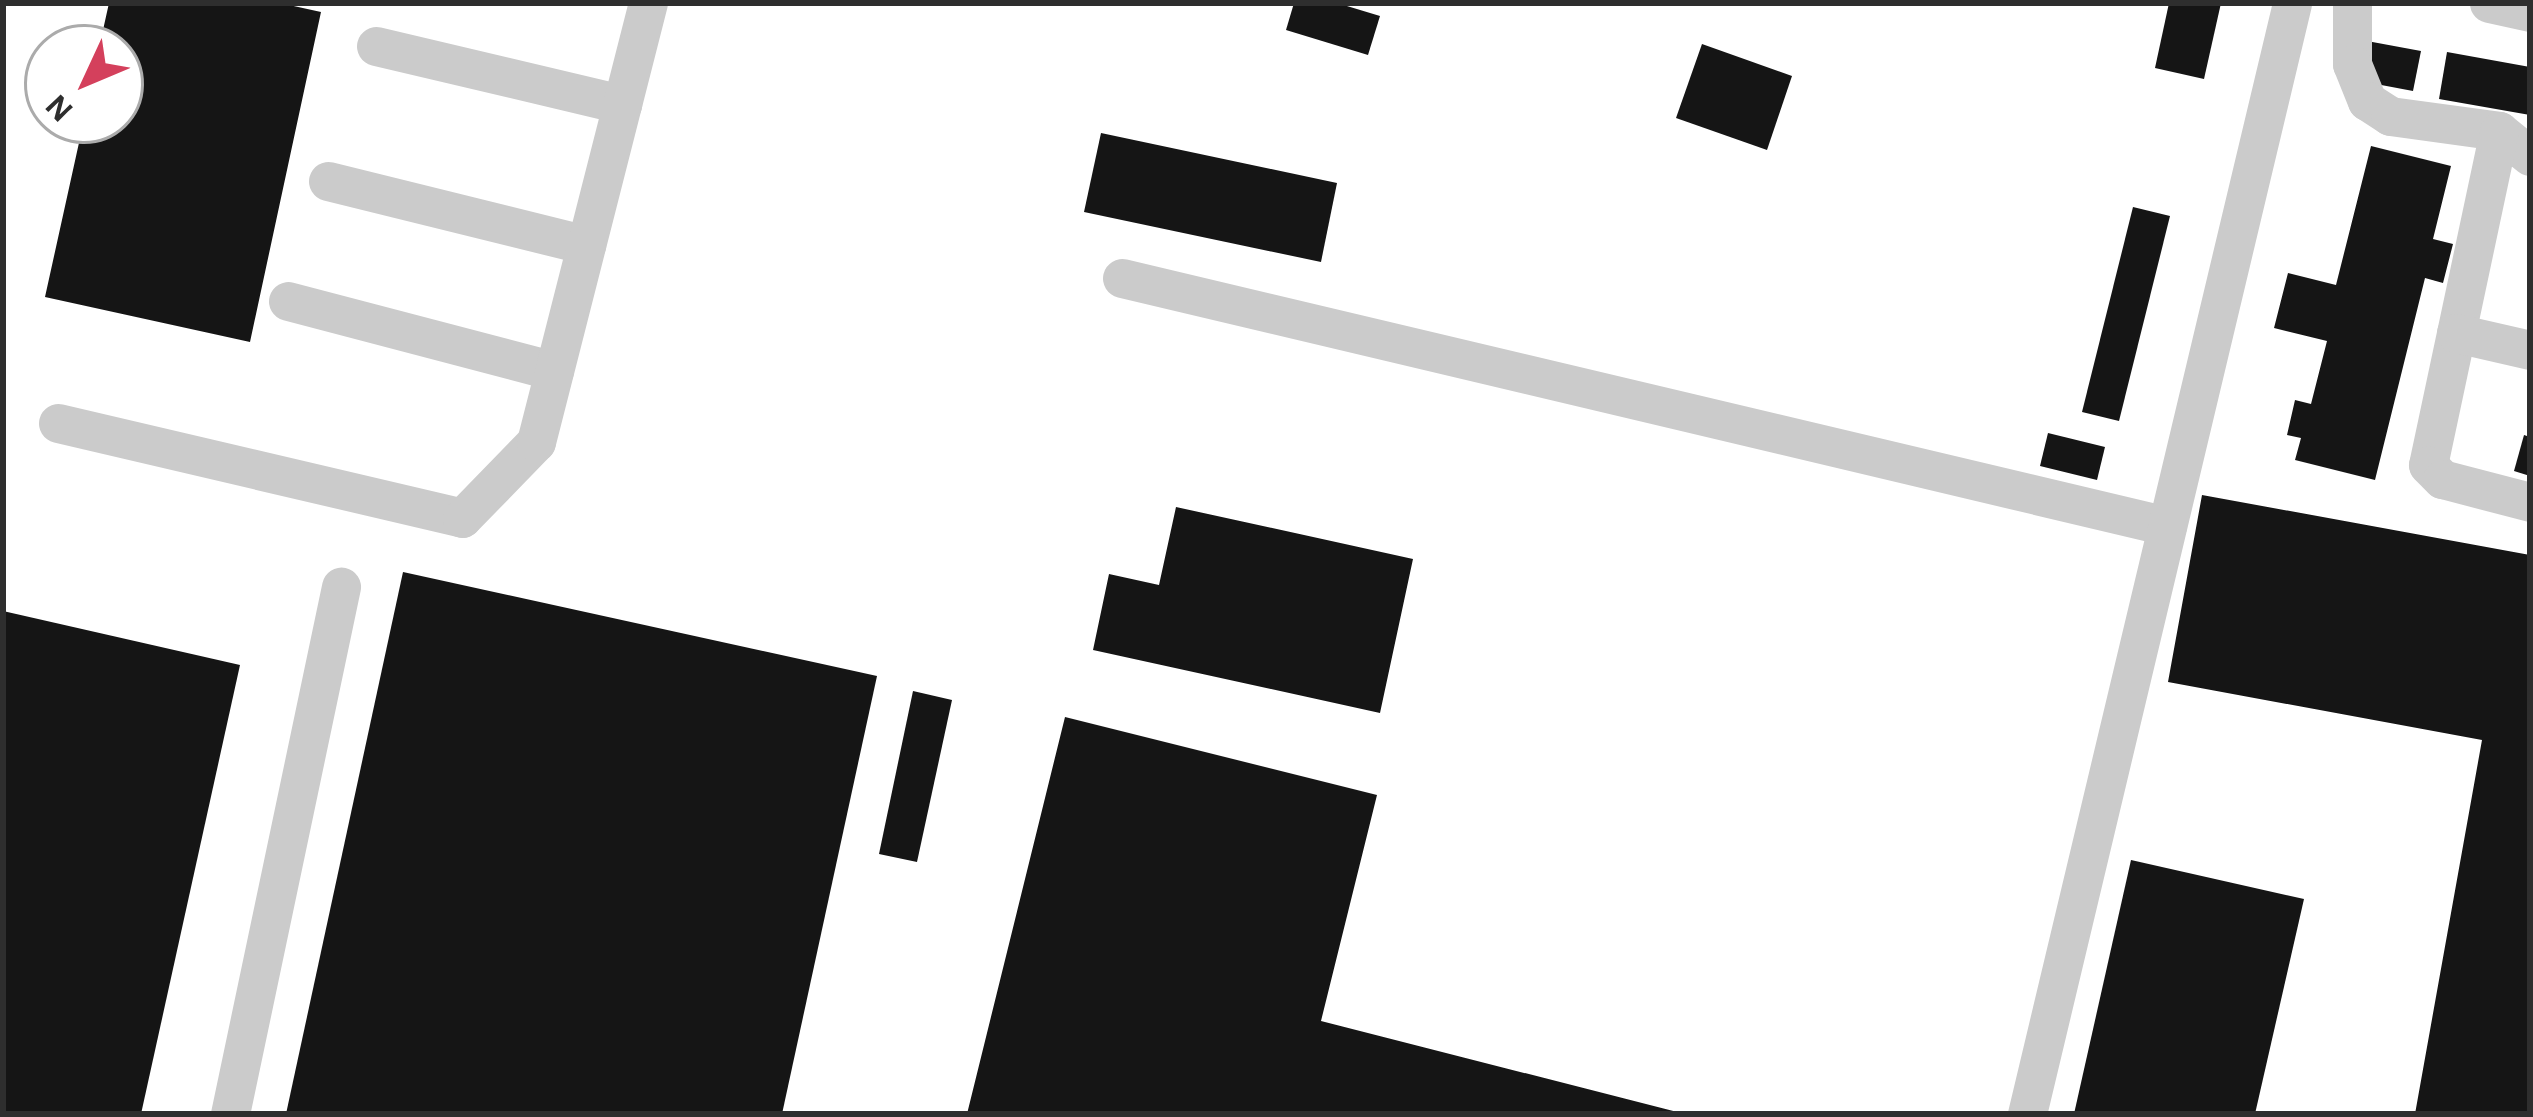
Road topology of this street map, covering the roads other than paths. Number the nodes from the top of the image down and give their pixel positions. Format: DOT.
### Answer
graph roads {
  1 [pos="648,3"];
  2 [pos="2292,3"];
  3 [pos="2352,3"];
  4 [pos="2489,3"];
  5 [pos="2530,12"];
  6 [pos="376,46"];
  7 [pos="622,104"];
  8 [pos="2515,143"];
  9 [pos="328,181"];
  10 [pos="586,245"];
  11 [pos="1122,278"];
  12 [pos="288,301"];
  13 [pos="2456,333"];
  14 [pos="2530,350"];
  15 [pos="554,371"];
  16 [pos="58,423"];
  17 [pos="2530,502"];
  18 [pos="2167,526"];
  19 [pos="341,587"];
  20 [pos="230,1114"];
  21 [pos="2027,1114"];
  1 -- 7 [label="street"];
  2 -- 18 [label="street"];
  3 -- 8 [label="street"];
  4 -- 5 [label="street"];
  6 -- 7 [label="street"];
  7 -- 10 [label="street"];
  8 -- 13 [label="street"];
  9 -- 10 [label="street"];
  10 -- 15 [label="street"];
  11 -- 18 [label="street"];
  12 -- 15 [label="street"];
  13 -- 14 [label="street"];
  13 -- 17 [label="street"];
  15 -- 16 [label="street"];
  18 -- 21 [label="street"];
  19 -- 20 [label="street"];
}
